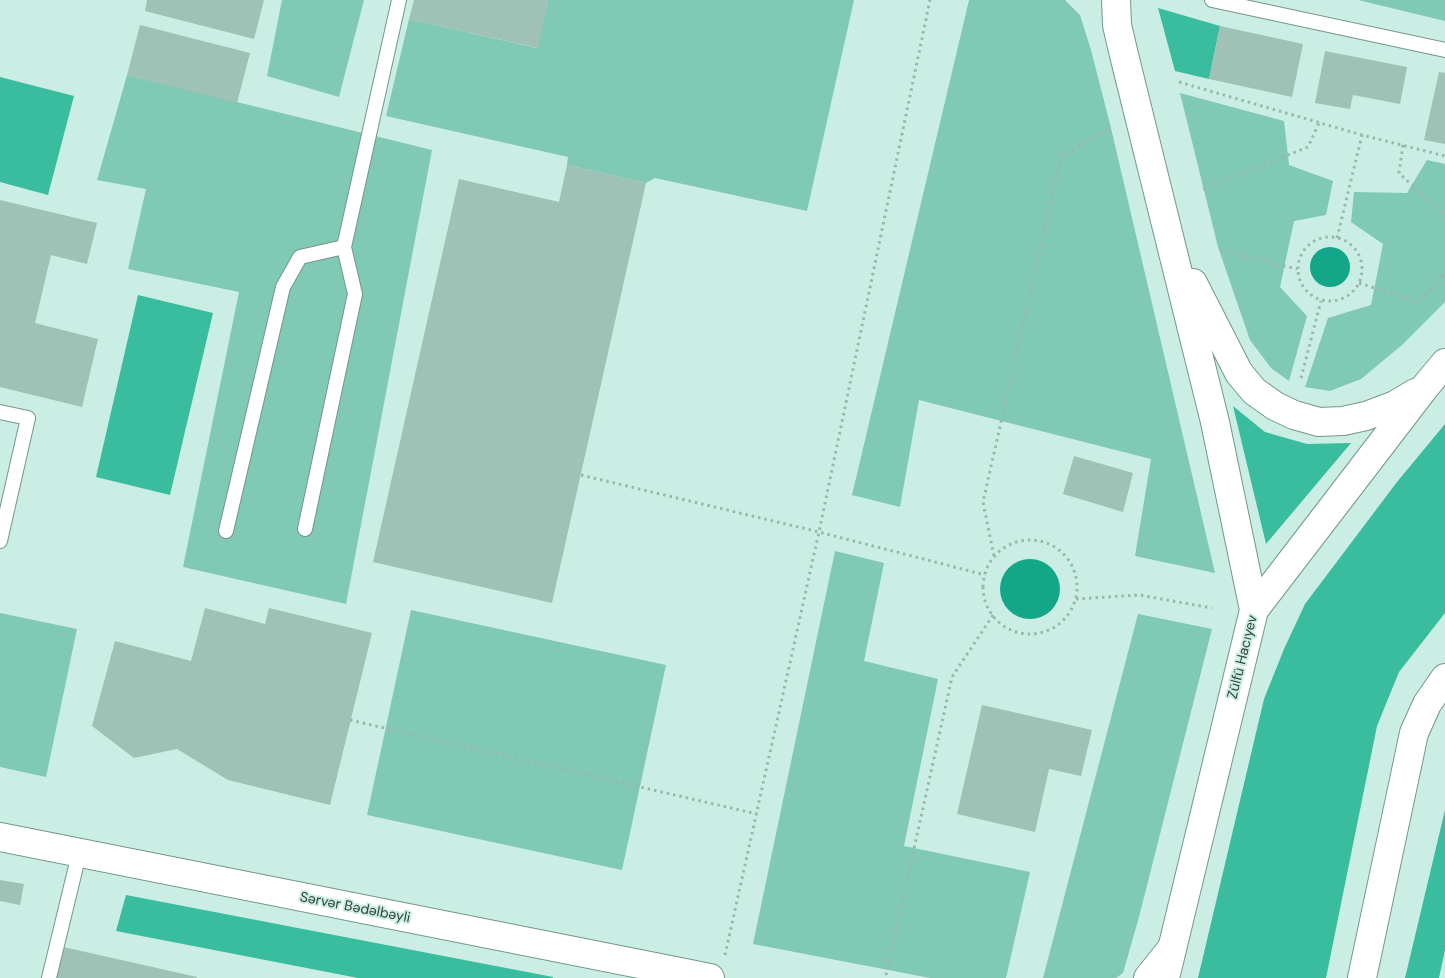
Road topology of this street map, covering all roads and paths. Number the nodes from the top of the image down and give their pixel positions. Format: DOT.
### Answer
graph roads {
  1 [pos="400,0"];
  2 [pos="930,0"];
  3 [pos="1116,0"];
  4 [pos="1212,0"];
  5 [pos="1445,50"];
  6 [pos="1179,82"];
  7 [pos="1319,123"];
  8 [pos="1112,128"];
  9 [pos="1362,135"];
  10 [pos="1403,145"];
  11 [pos="1445,156"];
  12 [pos="1204,189"];
  13 [pos="1445,216"];
  14 [pos="1169,232"];
  15 [pos="1338,238"];
  16 [pos="344,247"];
  17 [pos="1220,250"];
  18 [pos="1297,269"];
  19 [pos="1445,274"];
  20 [pos="1359,283"];
  21 [pos="1322,301"];
  22 [pos="1445,364"];
  23 [pos="1301,378"];
  24 [pos="1425,387"];
  25 [pos="0,412"];
  26 [pos="580,475"];
  27 [pos="305,529"];
  28 [pos="226,531"];
  29 [pos="820,532"];
  30 [pos="0,541"];
  31 [pos="994,556"];
  32 [pos="985,575"];
  33 [pos="1076,599"];
  34 [pos="1212,608"];
  35 [pos="1254,610"];
  36 [pos="993,615"];
  37 [pos="1445,678"];
  38 [pos="350,720"];
  39 [pos="757,814"];
  40 [pos="0,837"];
  41 [pos="79,854"];
  42 [pos="1172,948"];
  43 [pos="718,968"];
  44 [pos="886,975"];
  45 [pos="49,978"];
  46 [pos="1148,978"];
  47 [pos="1166,978"];
  48 [pos="1179,978"];
  49 [pos="1362,978"];
  1 -- 16 [label="lane"];
  2 -- 29 [label="path"];
  3 -- 14 [label="main road"];
  4 -- 5 [label="lane"];
  6 -- 7 [label="path"];
  7 -- 9 [label="path"];
  7 -- 12 [label="path"];
  8 -- 31 [label="path"];
  9 -- 10 [label="path"];
  9 -- 15 [label="path"];
  10 -- 11 [label="path"];
  10 -- 13 [label="path"];
  14 -- 24 [label="main road"];
  14 -- 35 [label="main road"];
  15 -- 18 [label="path"];
  15 -- 20 [label="path"];
  16 -- 27 [label="lane"];
  16 -- 28 [label="lane"];
  17 -- 18 [label="path"];
  18 -- 21 [label="path"];
  19 -- 20 [label="path"];
  20 -- 21 [label="path"];
  21 -- 23 [label="path"];
  22 -- 24 [label="main road, Zülfü Hacıyev"];
  24 -- 35 [label="main road, Zülfü Hacıyev"];
  25 -- 30 [label="lane"];
  26 -- 29 [label="path"];
  29 -- 32 [label="path"];
  29 -- 39 [label="path"];
  31 -- 32 [label="path"];
  31 -- 33 [label="path"];
  32 -- 36 [label="path"];
  33 -- 34 [label="path"];
  33 -- 36 [label="path"];
  35 -- 42 [label="main road, Zülfü Hacıyev"];
  36 -- 44 [label="path"];
  37 -- 49 [label="main road"];
  38 -- 39 [label="path"];
  39 -- 43 [label="path"];
  40 -- 41 [label="main road, Sərvər Bədəlbəyli"];
  41 -- 43 [label="main road, Sərvər Bədəlbəyli"];
  41 -- 45 [label="lane"];
  42 -- 46 [label="main road"];
  42 -- 47 [label="main road, Zülfü Hacıyev"];
  42 -- 48 [label="lane"];
}
